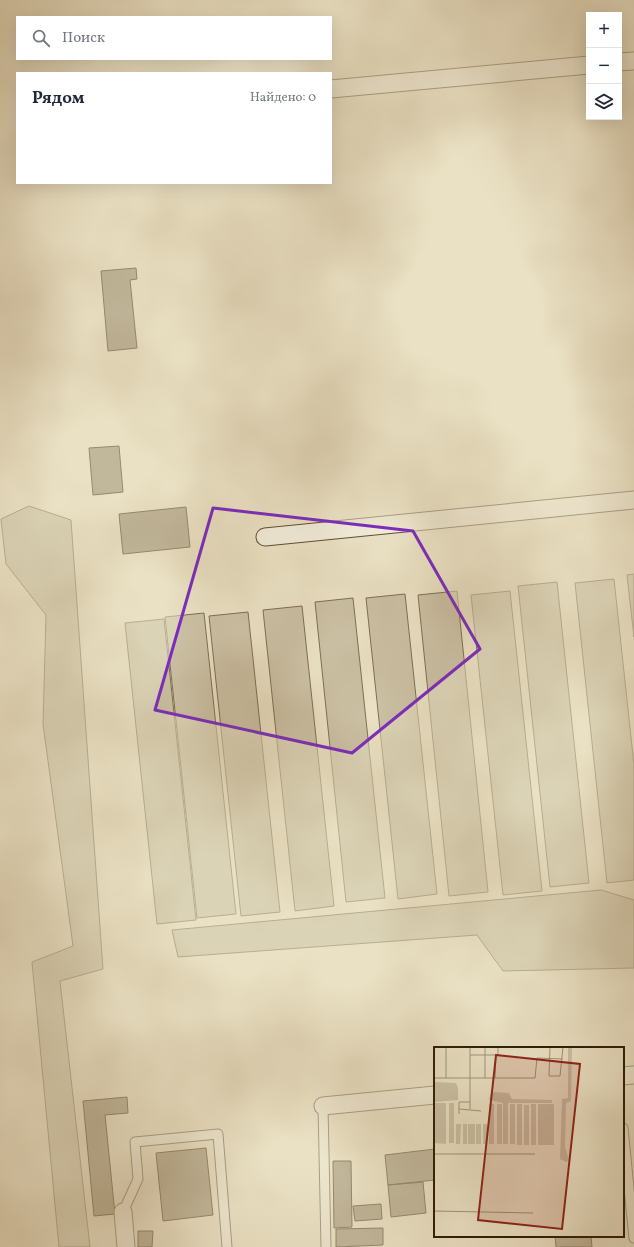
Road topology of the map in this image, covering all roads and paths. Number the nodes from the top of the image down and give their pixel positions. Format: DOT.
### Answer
graph roads {
  1 [pos="634,61"];
  2 [pos="622,62"];
  3 [pos="586,65"];
  4 [pos="332,88"];
  5 [pos="634,500"];
  6 [pos="265,537"];
  7 [pos="634,1074"];
  8 [pos="624,1076"];
  9 [pos="434,1095"];
  10 [pos="323,1106"];
  11 [pos="624,1138"];
  12 [pos="123,1212"];
  13 [pos="634,1238"];
  14 [pos="126,1247"];
  15 [pos="227,1247"];
  16 [pos="326,1247"];
  1 -- 2 [label="street"];
  3 -- 4 [label="street"];
  5 -- 6 [label="street"];
  7 -- 8 [label="street"];
  9 -- 10 [label="street"];
  10 -- 16 [label="lane"];
  11 -- 13 [label="lane"];
  12 -- 14 [label="street"];
  12 -- 15 [label="lane"];
}
